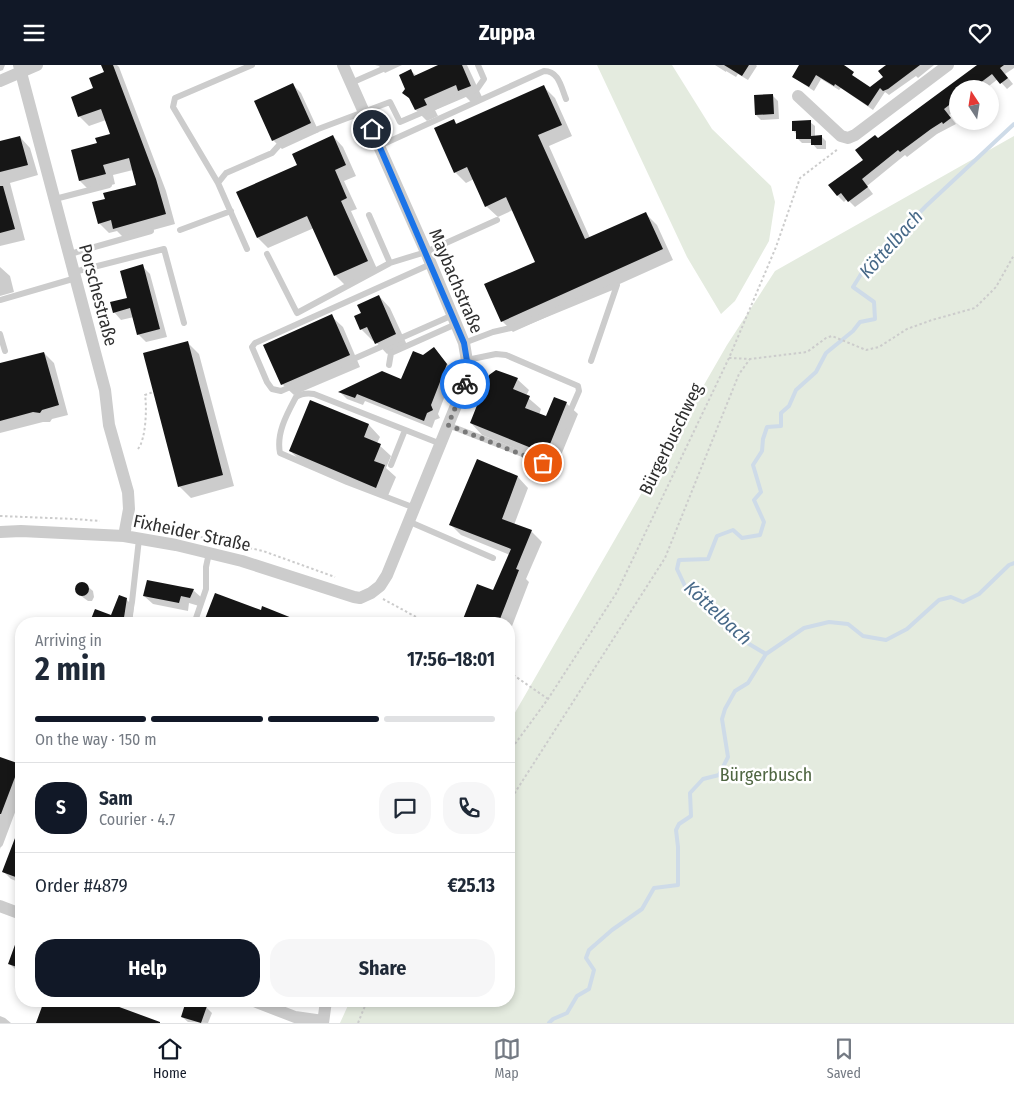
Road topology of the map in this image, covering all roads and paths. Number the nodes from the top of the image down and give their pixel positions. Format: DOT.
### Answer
graph roads {
  1 [pos="36,65"];
  2 [pos="252,65"];
  3 [pos="343,65"];
  4 [pos="392,65"];
  5 [pos="478,65"];
  6 [pos="948,65"];
  7 [pos="20,68"];
  8 [pos="0,81"];
  9 [pos="351,83"];
  10 [pos="798,96"];
  11 [pos="566,99"];
  12 [pos="364,113"];
  13 [pos="848,138"];
  14 [pos="379,146"];
  15 [pos="218,183"];
  16 [pos="109,185"];
  17 [pos="55,199"];
  18 [pos="231,211"];
  19 [pos="369,215"];
  20 [pos="497,220"];
  21 [pos="180,230"];
  22 [pos="151,231"];
  23 [pos="248,249"];
  24 [pos="426,252"];
  25 [pos="70,254"];
  26 [pos="267,254"];
  27 [pos="1014,255"];
  28 [pos="390,263"];
  29 [pos="431,264"];
  30 [pos="75,275"];
  31 [pos="0,300"];
  32 [pos="455,320"];
  33 [pos="184,323"];
  34 [pos="0,334"];
  35 [pos="464,343"];
  36 [pos="5,351"];
  37 [pos="729,358"];
  38 [pos="750,359"];
  39 [pos="467,360"];
  40 [pos="591,361"];
  41 [pos="389,365"];
  42 [pos="153,392"];
  43 [pos="448,425"];
  44 [pos="405,430"];
  45 [pos="441,444"];
  46 [pos="138,449"];
  47 [pos="391,465"];
  48 [pos="415,508"];
  49 [pos="0,516"];
  50 [pos="101,521"];
  51 [pos="410,522"];
  52 [pos="0,532"];
  53 [pos="124,536"];
  54 [pos="139,539"];
  55 [pos="209,553"];
  56 [pos="493,558"];
  57 [pos="371,593"];
  58 [pos="129,617"];
  59 [pos="196,617"];
  60 [pos="416,617"];
  61 [pos="515,676"];
  62 [pos="548,699"];
  63 [pos="515,744"];
  64 [pos="515,792"];
  65 [pos="15,804"];
  66 [pos="0,844"];
  67 [pos="0,906"];
  68 [pos="15,912"];
  69 [pos="269,1007"];
  70 [pos="325,1007"];
  71 [pos="365,1007"];
  72 [pos="323,1022"];
  73 [pos="358,1023"];
  1 -- 7 [label="street"];
  2 -- 15 [label="lane"];
  3 -- 9 [label="street, Maybachstraße"];
  4 -- 9 [label="lane"];
  5 -- 12 [label="lane"];
  6 -- 13 [label="street"];
  7 -- 8 [label="street"];
  7 -- 17 [label="street, Porschestraße"];
  9 -- 12 [label="street, Maybachstraße"];
  10 -- 13 [label="street"];
  11 -- 14 [label="lane"];
  12 -- 14 [label="street, Maybachstraße"];
  12 -- 15 [label="lane"];
  13 -- 37 [label="path, Bürgerbuschweg"];
  14 -- 24 [label="street, Maybachstraße"];
  15 -- 18 [label="lane"];
  16 -- 17 [label="lane"];
  17 -- 25 [label="street, Porschestraße"];
  18 -- 21 [label="lane"];
  18 -- 23 [label="lane"];
  19 -- 28 [label="lane"];
  20 -- 24 [label="lane"];
  22 -- 25 [label="lane"];
  24 -- 28 [label="lane"];
  24 -- 29 [label="street, Maybachstraße"];
  25 -- 30 [label="street, Porschestraße"];
  26 -- 28 [label="lane"];
  27 -- 38 [label="path"];
  29 -- 32 [label="street, Maybachstraße"];
  29 -- 32 [label="lane"];
  30 -- 31 [label="lane"];
  30 -- 33 [label="lane"];
  30 -- 53 [label="street, Porschestraße"];
  32 -- 35 [label="street, Maybachstraße"];
  32 -- 41 [label="lane"];
  34 -- 36 [label="lane"];
  35 -- 39 [label="street, Maybachstraße"];
  35 -- 40 [label="lane"];
  37 -- 38 [label="path"];
  37 -- 62 [label="path, Bürgerbuschweg"];
  38 -- 64 [label="path"];
  39 -- 43 [label="street, Maybachstraße"];
  39 -- 43 [label="lane"];
  42 -- 46 [label="path"];
  43 -- 45 [label="street, Maybachstraße"];
  44 -- 45 [label="lane"];
  44 -- 47 [label="lane"];
  44 -- 48 [label="lane"];
  45 -- 48 [label="street, Maybachstraße"];
  48 -- 51 [label="street, Maybachstraße"];
  49 -- 50 [label="path"];
  51 -- 56 [label="lane"];
  51 -- 57 [label="street, Maybachstraße"];
  52 -- 53 [label="street, Fixheider Straße"];
  53 -- 54 [label="street, Fixheider Straße"];
  54 -- 55 [label="street, Fixheider Straße"];
  54 -- 58 [label="lane"];
  55 -- 57 [label="street, Fixheider Straße"];
  55 -- 59 [label="lane"];
  57 -- 60 [label="path"];
  61 -- 62 [label="path"];
  62 -- 63 [label="path, Bürgerbuschweg"];
  65 -- 66 [label="lane"];
  67 -- 68 [label="street"];
  69 -- 72 [label="street"];
  70 -- 72 [label="street"];
  71 -- 73 [label="path"];
}
